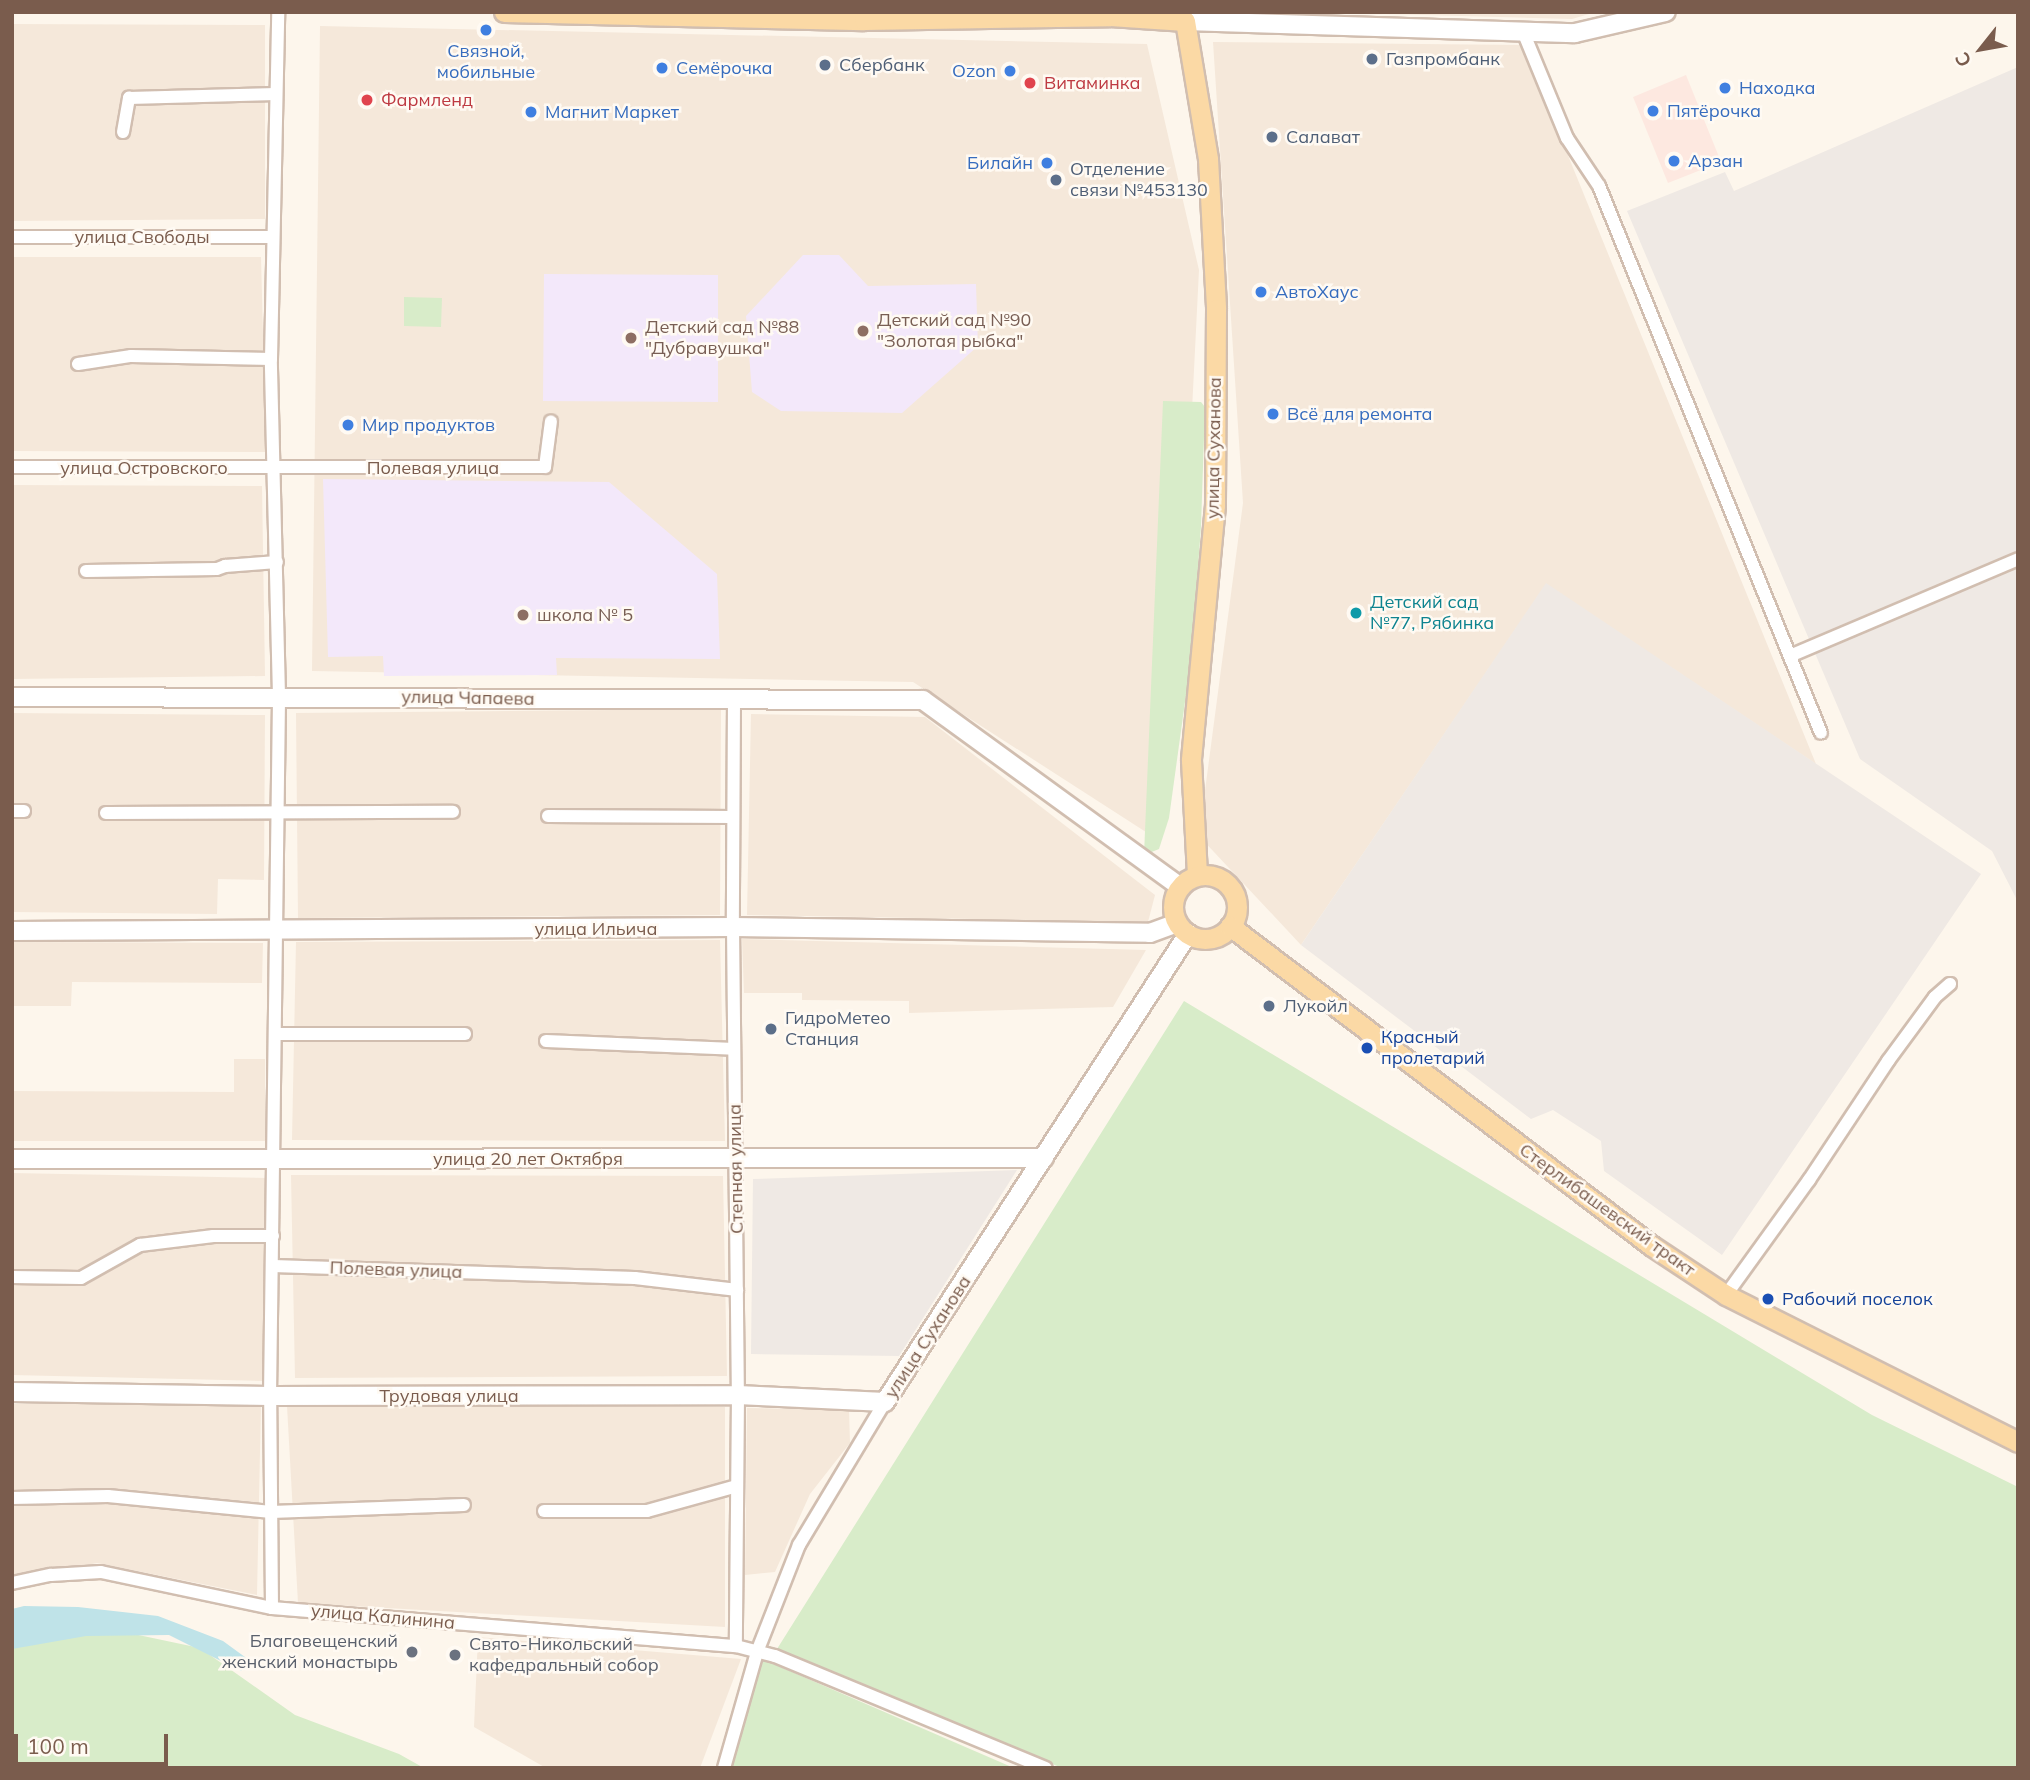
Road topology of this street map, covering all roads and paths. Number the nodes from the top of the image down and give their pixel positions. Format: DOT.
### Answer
graph roads {
  1 [pos="278,12"];
  2 [pos="504,12"];
  3 [pos="1666,12"];
  4 [pos="1110,14"];
  5 [pos="1185,21"];
  6 [pos="1522,29"];
  7 [pos="276,94"];
  8 [pos="123,132"];
  9 [pos="12,237"];
  10 [pos="273,237"];
  11 [pos="271,359"];
  12 [pos="78,364"];
  13 [pos="551,422"];
  14 [pos="12,467"];
  15 [pos="275,469"];
  16 [pos="2018,559"];
  17 [pos="277,562"];
  18 [pos="86,570"];
  19 [pos="1790,656"];
  20 [pos="279,696"];
  21 [pos="12,697"];
  22 [pos="734,700"];
  23 [pos="1821,733"];
  24 [pos="453,812"];
  25 [pos="106,813"];
  26 [pos="278,813"];
  27 [pos="548,816"];
  28 [pos="733,817"];
  29 [pos="1197,875"];
  30 [pos="1180,886"];
  31 [pos="1230,926"];
  32 [pos="733,928"];
  33 [pos="1183,929"];
  34 [pos="12,931"];
  35 [pos="277,931"];
  36 [pos="1950,984"];
  37 [pos="276,1034"];
  38 [pos="466,1034"];
  39 [pos="546,1041"];
  40 [pos="734,1049"];
  41 [pos="275,1157"];
  42 [pos="1044,1158"];
  43 [pos="12,1160"];
  44 [pos="736,1161"];
  45 [pos="273,1236"];
  46 [pos="273,1266"];
  47 [pos="12,1277"];
  48 [pos="737,1290"];
  49 [pos="1726,1295"];
  50 [pos="12,1392"];
  51 [pos="738,1395"];
  52 [pos="270,1396"];
  53 [pos="885,1402"];
  54 [pos="2018,1442"];
  55 [pos="737,1486"];
  56 [pos="12,1498"];
  57 [pos="464,1505"];
  58 [pos="544,1511"];
  59 [pos="271,1512"];
  60 [pos="12,1583"];
  61 [pos="272,1608"];
  62 [pos="736,1646"];
  63 [pos="757,1652"];
  64 [pos="1037,1766"];
  65 [pos="724,1768"];
  1 -- 7 [label="street"];
  2 -- 4 [label="main road"];
  3 -- 6 [label="main road"];
  4 -- 5 [label="main road"];
  5 -- 6 [label="main road"];
  5 -- 29 [label="main road, улица Суханова"];
  6 -- 19 [label="street"];
  7 -- 8 [label="street"];
  7 -- 10 [label="street"];
  9 -- 10 [label="street, улица Свободы"];
  10 -- 11 [label="street"];
  11 -- 12 [label="street"];
  11 -- 15 [label="street"];
  13 -- 15 [label="street, Полевая улица"];
  14 -- 15 [label="street, улица Островского"];
  15 -- 17 [label="street"];
  16 -- 19 [label="street"];
  17 -- 18 [label="street"];
  17 -- 20 [label="street"];
  19 -- 23 [label="street"];
  20 -- 21 [label="main road, улица Чапаева"];
  20 -- 22 [label="main road, улица Чапаева"];
  20 -- 26 [label="street"];
  22 -- 28 [label="street, Степная улица"];
  22 -- 30 [label="main road, улица Чапаева"];
  24 -- 26 [label="street"];
  25 -- 26 [label="street"];
  26 -- 35 [label="street"];
  27 -- 28 [label="street"];
  28 -- 32 [label="street, Степная улица"];
  29 -- 30 [label="main road"];
  29 -- 31 [label="main road"];
  30 -- 33 [label="main road"];
  31 -- 33 [label="main road"];
  31 -- 49 [label="main road, Стерлибашевский тракт"];
  32 -- 33 [label="main road, улица Ильича"];
  32 -- 35 [label="main road, улица Ильича"];
  32 -- 40 [label="street, Степная улица"];
  33 -- 42 [label="main road, улица Суханова"];
  34 -- 35 [label="main road, улица Ильича"];
  35 -- 37 [label="street"];
  36 -- 49 [label="street"];
  37 -- 38 [label="street"];
  37 -- 41 [label="street"];
  39 -- 40 [label="street"];
  40 -- 44 [label="street, Степная улица"];
  41 -- 43 [label="main road, улица 20 лет Октября"];
  41 -- 44 [label="main road, улица 20 лет Октября"];
  41 -- 45 [label="street"];
  42 -- 44 [label="main road, улица 20 лет Октября"];
  42 -- 53 [label="main road, улица Суханова"];
  44 -- 48 [label="street, Степная улица"];
  45 -- 46 [label="street"];
  45 -- 47 [label="street"];
  46 -- 48 [label="street, Полевая улица"];
  46 -- 52 [label="street"];
  48 -- 51 [label="street, Степная улица"];
  49 -- 54 [label="main road, Стерлибашевский тракт"];
  50 -- 52 [label="main road, Трудовая улица"];
  51 -- 52 [label="main road, Трудовая улица"];
  51 -- 53 [label="main road, Трудовая улица"];
  51 -- 55 [label="street, Степная улица"];
  52 -- 59 [label="street"];
  53 -- 63 [label="street, улица Суханова"];
  55 -- 58 [label="street"];
  55 -- 62 [label="street, Степная улица"];
  56 -- 59 [label="street"];
  57 -- 59 [label="street"];
  59 -- 61 [label="street"];
  60 -- 61 [label="street, улица Калинина"];
  61 -- 62 [label="street, улица Калинина"];
  62 -- 63 [label="street, улица Калинина"];
  63 -- 64 [label="street, улица Калинина"];
  63 -- 65 [label="street, улица Суханова"];
}
